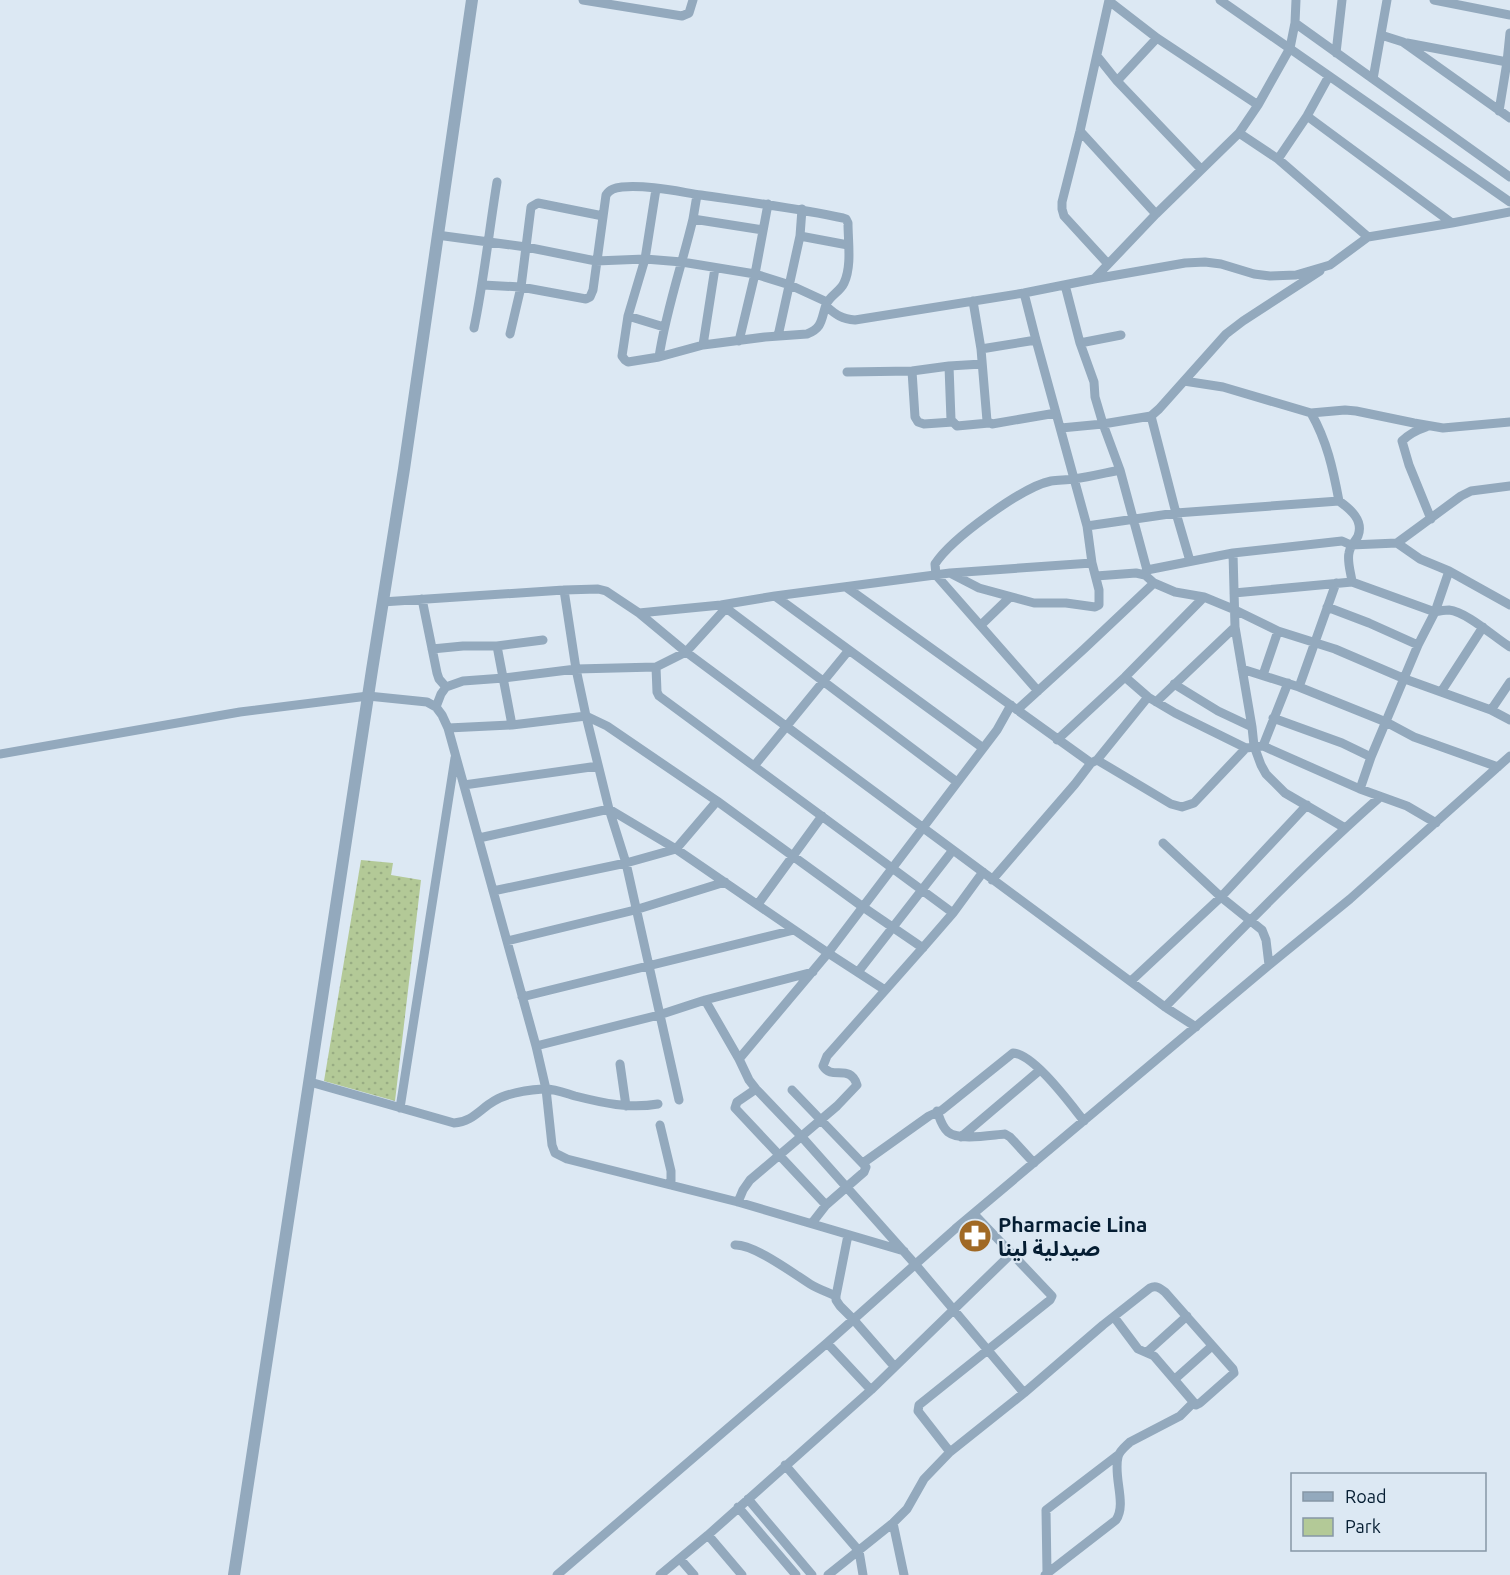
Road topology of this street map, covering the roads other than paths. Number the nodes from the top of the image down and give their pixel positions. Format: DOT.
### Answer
graph roads {
  1 [pos="472,0"];
  2 [pos="583,0"];
  3 [pos="693,0"];
  4 [pos="1220,0"];
  5 [pos="1296,0"];
  6 [pos="1342,0"];
  7 [pos="1387,0"];
  8 [pos="1434,0"];
  9 [pos="1109,1"];
  10 [pos="619,3"];
  11 [pos="1510,15"];
  12 [pos="1295,23"];
  13 [pos="1510,33"];
  14 [pos="1381,35"];
  15 [pos="1157,38"];
  16 [pos="1403,42"];
  17 [pos="1290,48"];
  18 [pos="1336,53"];
  19 [pos="1096,56"];
  20 [pos="1507,62"];
  21 [pos="1329,76"];
  22 [pos="1373,79"];
  23 [pos="1117,81"];
  24 [pos="1258,105"];
  25 [pos="1499,111"];
  26 [pos="1307,116"];
  27 [pos="1510,118"];
  28 [pos="1080,131"];
  29 [pos="1239,133"];
  30 [pos="1278,159"];
  31 [pos="1201,169"];
  32 [pos="1510,177"];
  33 [pos="497,182"];
  34 [pos="656,189"];
  35 [pos="697,195"];
  36 [pos="1510,202"];
  37 [pos="768,204"];
  38 [pos="802,209"];
  39 [pos="1510,212"];
  40 [pos="1155,214"];
  41 [pos="603,216"];
  42 [pos="693,219"];
  43 [pos="1452,223"];
  44 [pos="763,230"];
  45 [pos="437,235"];
  46 [pos="800,236"];
  47 [pos="1368,237"];
  48 [pos="488,242"];
  49 [pos="848,245"];
  50 [pos="526,247"];
  51 [pos="645,259"];
  52 [pos="596,261"];
  53 [pos="682,262"];
  54 [pos="1108,264"];
  55 [pos="1330,265"];
  56 [pos="715,268"];
  57 [pos="755,273"];
  58 [pos="1094,279"];
  59 [pos="483,285"];
  60 [pos="790,285"];
  61 [pos="1065,285"];
  62 [pos="520,287"];
  63 [pos="1024,293"];
  64 [pos="973,302"];
  65 [pos="826,304"];
  66 [pos="628,316"];
  67 [pos="663,327"];
  68 [pos="474,328"];
  69 [pos="510,334"];
  70 [pos="1121,334"];
  71 [pos="778,336"];
  72 [pos="739,340"];
  73 [pos="1036,340"];
  74 [pos="1080,343"];
  75 [pos="704,345"];
  76 [pos="981,349"];
  77 [pos="659,357"];
  78 [pos="982,364"];
  79 [pos="949,366"];
  80 [pos="912,371"];
  81 [pos="848,372"];
  82 [pos="1184,381"];
  83 [pos="1056,413"];
  84 [pos="1311,413"];
  85 [pos="1151,416"];
  86 [pos="953,422"];
  87 [pos="1510,422"];
  88 [pos="989,423"];
  89 [pos="1103,424"];
  90 [pos="1428,426"];
  91 [pos="1061,428"];
  92 [pos="1120,470"];
  93 [pos="1074,479"];
  94 [pos="1510,486"];
  95 [pos="1339,501"];
  96 [pos="1176,513"];
  97 [pos="1431,519"];
  98 [pos="1134,521"];
  99 [pos="1087,526"];
  100 [pos="1397,543"];
  101 [pos="1351,545"];
  102 [pos="1233,554"];
  103 [pos="1190,561"];
  104 [pos="1092,563"];
  105 [pos="1449,571"];
  106 [pos="950,573"];
  107 [pos="1146,573"];
  108 [pos="936,575"];
  109 [pos="1096,576"];
  110 [pos="1352,582"];
  111 [pos="1154,583"];
  112 [pos="1336,583"];
  113 [pos="846,587"];
  114 [pos="564,590"];
  115 [pos="1234,593"];
  116 [pos="775,596"];
  117 [pos="1010,597"];
  118 [pos="1204,597"];
  119 [pos="422,599"];
  120 [pos="382,602"];
  121 [pos="1510,605"];
  122 [pos="724,607"];
  123 [pos="1327,607"];
  124 [pos="1233,609"];
  125 [pos="1435,612"];
  126 [pos="639,614"];
  127 [pos="981,625"];
  128 [pos="1235,627"];
  129 [pos="1483,627"];
  130 [pos="1278,631"];
  131 [pos="543,640"];
  132 [pos="1314,642"];
  133 [pos="1418,645"];
  134 [pos="497,646"];
  135 [pos="1510,647"];
  136 [pos="432,649"];
  137 [pos="849,650"];
  138 [pos="686,652"];
  139 [pos="656,667"];
  140 [pos="576,669"];
  141 [pos="1242,669"];
  142 [pos="1263,675"];
  143 [pos="1125,677"];
  144 [pos="504,678"];
  145 [pos="1405,680"];
  146 [pos="823,682"];
  147 [pos="1510,682"];
  148 [pos="1288,683"];
  149 [pos="1174,684"];
  150 [pos="446,687"];
  151 [pos="1299,687"];
  152 [pos="1038,691"];
  153 [pos="1442,692"];
  154 [pos="368,696"];
  155 [pos="1152,699"];
  156 [pos="436,707"];
  157 [pos="1014,708"];
  158 [pos="1491,710"];
  159 [pos="586,716"];
  160 [pos="1273,718"];
  161 [pos="1510,720"];
  162 [pos="1386,722"];
  163 [pos="512,725"];
  164 [pos="786,726"];
  165 [pos="1252,727"];
  166 [pos="448,728"];
  167 [pos="1057,740"];
  168 [pos="1254,747"];
  169 [pos="983,748"];
  170 [pos="455,753"];
  171 [pos="0,754"];
  172 [pos="1510,756"];
  173 [pos="1371,757"];
  174 [pos="1094,761"];
  175 [pos="598,766"];
  176 [pos="754,766"];
  177 [pos="1498,766"];
  178 [pos="957,782"];
  179 [pos="464,785"];
  180 [pos="1360,789"];
  181 [pos="1380,797"];
  182 [pos="717,801"];
  183 [pos="1307,805"];
  184 [pos="609,808"];
  185 [pos="822,816"];
  186 [pos="1436,823"];
  187 [pos="923,828"];
  188 [pos="1345,828"];
  189 [pos="479,838"];
  190 [pos="1163,843"];
  191 [pos="676,849"];
  192 [pos="953,850"];
  193 [pos="793,856"];
  194 [pos="626,863"];
  195 [pos="892,868"];
  196 [pos="983,872"];
  197 [pos="992,880"];
  198 [pos="724,882"];
  199 [pos="922,890"];
  200 [pos="493,891"];
  201 [pos="1221,897"];
  202 [pos="758,904"];
  203 [pos="864,908"];
  204 [pos="635,910"];
  205 [pos="953,913"];
  206 [pos="1250,920"];
  207 [pos="893,927"];
  208 [pos="794,930"];
  209 [pos="507,941"];
  210 [pos="923,948"];
  211 [pos="828,953"];
  212 [pos="1269,964"];
  213 [pos="648,966"];
  214 [pos="813,972"];
  215 [pos="858,972"];
  216 [pos="1131,981"];
  217 [pos="885,990"];
  218 [pos="522,997"];
  219 [pos="705,1000"];
  220 [pos="1165,1007"];
  221 [pos="659,1015"];
  222 [pos="1196,1027"];
  223 [pos="536,1046"];
  224 [pos="739,1059"];
  225 [pos="620,1064"];
  226 [pos="1040,1070"];
  227 [pos="310,1082"];
  228 [pos="546,1089"];
  229 [pos="756,1089"];
  230 [pos="792,1090"];
  231 [pos="679,1100"];
  232 [pos="658,1104"];
  233 [pos="626,1106"];
  234 [pos="400,1108"];
  235 [pos="937,1111"];
  236 [pos="821,1120"];
  237 [pos="1084,1121"];
  238 [pos="660,1125"];
  239 [pos="801,1136"];
  240 [pos="961,1137"];
  241 [pos="779,1155"];
  242 [pos="863,1163"];
  243 [pos="1034,1163"];
  244 [pos="671,1185"];
  245 [pos="845,1187"];
  246 [pos="738,1202"];
  247 [pos="826,1205"];
  248 [pos="974,1214"];
  249 [pos="812,1223"];
  250 [pos="848,1235"];
  251 [pos="735,1245"];
  252 [pos="904,1251"];
  253 [pos="1012,1253"];
  254 [pos="915,1264"];
  255 [pos="836,1296"];
  256 [pos="954,1310"];
  257 [pos="1186,1316"];
  258 [pos="1114,1317"];
  259 [pos="853,1319"];
  260 [pos="827,1343"];
  261 [pos="1212,1346"];
  262 [pos="987,1349"];
  263 [pos="1147,1352"];
  264 [pos="894,1366"];
  265 [pos="1175,1379"];
  266 [pos="871,1390"];
  267 [pos="1024,1393"];
  268 [pos="1193,1403"];
  269 [pos="950,1452"];
  270 [pos="1118,1455"];
  271 [pos="785,1465"];
  272 [pos="748,1499"];
  273 [pos="738,1507"];
  274 [pos="893,1523"];
  275 [pos="708,1535"];
  276 [pos="859,1551"];
  277 [pos="680,1558"];
  278 [pos="1046,1574"];
  279 [pos="234,1575"];
  280 [pos="557,1575"];
  281 [pos="660,1575"];
  282 [pos="694,1575"];
  283 [pos="742,1575"];
  284 [pos="796,1575"];
  285 [pos="812,1575"];
  286 [pos="828,1575"];
  287 [pos="863,1575"];
  288 [pos="903,1575"];
  1 -- 45 [label="street"];
  2 -- 10 [label="street"];
  3 -- 10 [label="street"];
  4 -- 17 [label="street"];
  5 -- 12 [label="street"];
  6 -- 18 [label="street"];
  7 -- 14 [label="street"];
  8 -- 11 [label="street"];
  9 -- 15 [label="street"];
  9 -- 19 [label="street"];
  12 -- 17 [label="street"];
  12 -- 18 [label="street"];
  13 -- 20 [label="street"];
  14 -- 16 [label="street"];
  14 -- 22 [label="street"];
  15 -- 23 [label="street"];
  15 -- 24 [label="street"];
  16 -- 20 [label="street"];
  16 -- 25 [label="street"];
  17 -- 21 [label="street"];
  17 -- 24 [label="street"];
  18 -- 22 [label="street"];
  19 -- 23 [label="street"];
  19 -- 28 [label="street"];
  20 -- 25 [label="street"];
  21 -- 26 [label="street"];
  21 -- 36 [label="street"];
  22 -- 32 [label="street"];
  23 -- 31 [label="street"];
  24 -- 29 [label="street"];
  25 -- 27 [label="street"];
  26 -- 30 [label="street"];
  26 -- 43 [label="street"];
  28 -- 40 [label="street"];
  28 -- 54 [label="street"];
  29 -- 30 [label="street"];
  29 -- 31 [label="street"];
  30 -- 47 [label="street"];
  31 -- 40 [label="street"];
  33 -- 48 [label="street"];
  34 -- 35 [label="street"];
  34 -- 41 [label="street"];
  34 -- 51 [label="street"];
  35 -- 37 [label="street"];
  35 -- 42 [label="street"];
  37 -- 38 [label="street"];
  37 -- 44 [label="street"];
  38 -- 46 [label="street"];
  38 -- 49 [label="street"];
  39 -- 43 [label="street"];
  40 -- 54 [label="street"];
  41 -- 50 [label="street"];
  41 -- 52 [label="street"];
  42 -- 44 [label="street"];
  42 -- 53 [label="street"];
  43 -- 47 [label="street"];
  44 -- 57 [label="street"];
  45 -- 48 [label="street"];
  45 -- 120 [label="street"];
  46 -- 49 [label="street"];
  46 -- 60 [label="street"];
  47 -- 55 [label="street"];
  48 -- 50 [label="street"];
  48 -- 59 [label="street"];
  49 -- 65 [label="street"];
  50 -- 52 [label="street"];
  50 -- 62 [label="street"];
  51 -- 52 [label="street"];
  51 -- 53 [label="street"];
  51 -- 66 [label="street"];
  52 -- 62 [label="street"];
  53 -- 56 [label="street"];
  53 -- 67 [label="street"];
  54 -- 58 [label="street"];
  55 -- 58 [label="street"];
  55 -- 82 [label="street"];
  56 -- 57 [label="street"];
  56 -- 75 [label="street"];
  57 -- 60 [label="street"];
  57 -- 72 [label="street"];
  58 -- 61 [label="street"];
  59 -- 62 [label="street"];
  59 -- 68 [label="street"];
  60 -- 65 [label="street"];
  60 -- 71 [label="street"];
  61 -- 63 [label="street"];
  61 -- 74 [label="street"];
  62 -- 69 [label="street"];
  63 -- 64 [label="street"];
  63 -- 73 [label="street"];
  64 -- 65 [label="street"];
  64 -- 76 [label="street"];
  65 -- 71 [label="street"];
  66 -- 67 [label="street"];
  66 -- 77 [label="street"];
  67 -- 77 [label="street"];
  70 -- 74 [label="street"];
  71 -- 72 [label="street"];
  72 -- 75 [label="street"];
  73 -- 76 [label="street"];
  73 -- 83 [label="street"];
  74 -- 89 [label="street"];
  75 -- 77 [label="street"];
  76 -- 78 [label="street"];
  78 -- 79 [label="street"];
  78 -- 88 [label="street"];
  79 -- 80 [label="street"];
  79 -- 86 [label="street"];
  80 -- 81 [label="street"];
  80 -- 86 [label="street"];
  82 -- 84 [label="street"];
  82 -- 85 [label="street"];
  83 -- 88 [label="street"];
  83 -- 91 [label="street"];
  84 -- 90 [label="street"];
  84 -- 95 [label="street"];
  85 -- 89 [label="street"];
  85 -- 96 [label="street"];
  86 -- 88 [label="street"];
  87 -- 90 [label="street"];
  89 -- 91 [label="street"];
  89 -- 92 [label="street"];
  90 -- 97 [label="street"];
  91 -- 93 [label="street"];
  92 -- 93 [label="street"];
  92 -- 98 [label="street"];
  93 -- 99 [label="street"];
  93 -- 108 [label="street"];
  94 -- 97 [label="street"];
  95 -- 96 [label="street"];
  95 -- 101 [label="street"];
  96 -- 98 [label="street"];
  96 -- 103 [label="street"];
  97 -- 100 [label="street"];
  98 -- 99 [label="street"];
  98 -- 107 [label="street"];
  99 -- 104 [label="street"];
  100 -- 101 [label="street"];
  100 -- 105 [label="street"];
  101 -- 102 [label="street"];
  101 -- 110 [label="street"];
  102 -- 103 [label="street"];
  102 -- 115 [label="street"];
  103 -- 107 [label="street"];
  104 -- 106 [label="street"];
  104 -- 109 [label="street"];
  105 -- 121 [label="street"];
  105 -- 125 [label="street"];
  106 -- 108 [label="street"];
  106 -- 117 [label="street"];
  107 -- 109 [label="street"];
  107 -- 111 [label="street"];
  108 -- 113 [label="street"];
  108 -- 127 [label="street"];
  109 -- 117 [label="street"];
  110 -- 112 [label="street"];
  110 -- 125 [label="street"];
  111 -- 118 [label="street"];
  111 -- 152 [label="street"];
  112 -- 115 [label="street"];
  112 -- 123 [label="street"];
  113 -- 116 [label="street"];
  113 -- 157 [label="street"];
  114 -- 119 [label="street"];
  114 -- 126 [label="street"];
  114 -- 140 [label="street"];
  115 -- 124 [label="street"];
  116 -- 122 [label="street"];
  116 -- 137 [label="street"];
  117 -- 127 [label="street"];
  118 -- 124 [label="street"];
  118 -- 143 [label="street"];
  119 -- 120 [label="street"];
  119 -- 136 [label="street"];
  120 -- 154 [label="street"];
  122 -- 126 [label="street"];
  122 -- 138 [label="street"];
  122 -- 146 [label="street"];
  123 -- 132 [label="street"];
  123 -- 133 [label="street"];
  124 -- 128 [label="street"];
  124 -- 130 [label="street"];
  125 -- 129 [label="street"];
  125 -- 133 [label="street"];
  126 -- 138 [label="street"];
  127 -- 152 [label="street"];
  128 -- 141 [label="street"];
  128 -- 149 [label="street"];
  129 -- 135 [label="street"];
  129 -- 153 [label="street"];
  130 -- 132 [label="street"];
  130 -- 142 [label="street"];
  131 -- 134 [label="street"];
  132 -- 145 [label="street"];
  132 -- 151 [label="street"];
  133 -- 145 [label="street"];
  134 -- 136 [label="street"];
  134 -- 144 [label="street"];
  136 -- 150 [label="street"];
  137 -- 146 [label="street"];
  137 -- 169 [label="street"];
  138 -- 139 [label="street"];
  138 -- 164 [label="street"];
  139 -- 140 [label="street"];
  139 -- 176 [label="street"];
  140 -- 144 [label="street"];
  140 -- 159 [label="street"];
  141 -- 142 [label="street"];
  141 -- 165 [label="street"];
  142 -- 148 [label="street"];
  143 -- 155 [label="street"];
  143 -- 167 [label="street"];
  144 -- 150 [label="street"];
  144 -- 163 [label="street"];
  145 -- 153 [label="street"];
  145 -- 162 [label="street"];
  146 -- 164 [label="street"];
  146 -- 178 [label="street"];
  147 -- 158 [label="street"];
  148 -- 151 [label="street"];
  148 -- 160 [label="street"];
  149 -- 155 [label="street"];
  149 -- 165 [label="street"];
  150 -- 156 [label="street"];
  151 -- 162 [label="street"];
  152 -- 157 [label="street"];
  153 -- 158 [label="street"];
  154 -- 156 [label="street"];
  154 -- 171 [label="street"];
  154 -- 227 [label="street"];
  155 -- 168 [label="street"];
  155 -- 174 [label="street"];
  156 -- 166 [label="street"];
  157 -- 167 [label="street"];
  157 -- 169 [label="street"];
  158 -- 161 [label="street"];
  159 -- 163 [label="street"];
  159 -- 175 [label="street"];
  159 -- 182 [label="street"];
  160 -- 168 [label="street"];
  160 -- 173 [label="street"];
  162 -- 173 [label="street"];
  162 -- 177 [label="street"];
  163 -- 166 [label="street"];
  164 -- 176 [label="street"];
  164 -- 187 [label="street"];
  165 -- 168 [label="street"];
  166 -- 170 [label="street"];
  167 -- 174 [label="street"];
  168 -- 174 [label="street"];
  168 -- 180 [label="street"];
  168 -- 183 [label="street"];
  169 -- 178 [label="street"];
  170 -- 179 [label="street"];
  170 -- 234 [label="street"];
  172 -- 177 [label="street"];
  173 -- 180 [label="street"];
  174 -- 197 [label="street"];
  175 -- 179 [label="street"];
  175 -- 184 [label="street"];
  176 -- 185 [label="street"];
  177 -- 186 [label="street"];
  178 -- 187 [label="street"];
  179 -- 189 [label="street"];
  180 -- 181 [label="street"];
  181 -- 186 [label="street"];
  181 -- 188 [label="street"];
  182 -- 191 [label="street"];
  182 -- 193 [label="street"];
  183 -- 188 [label="street"];
  183 -- 201 [label="street"];
  184 -- 189 [label="street"];
  184 -- 191 [label="street"];
  184 -- 194 [label="street"];
  185 -- 193 [label="street"];
  185 -- 195 [label="street"];
  186 -- 212 [label="street"];
  187 -- 192 [label="street"];
  187 -- 195 [label="street"];
  188 -- 206 [label="street"];
  189 -- 200 [label="street"];
  190 -- 201 [label="street"];
  191 -- 194 [label="street"];
  191 -- 198 [label="street"];
  192 -- 196 [label="street"];
  192 -- 199 [label="street"];
  193 -- 202 [label="street"];
  193 -- 203 [label="street"];
  194 -- 200 [label="street"];
  194 -- 204 [label="street"];
  195 -- 199 [label="street"];
  195 -- 203 [label="street"];
  196 -- 197 [label="street"];
  196 -- 205 [label="street"];
  197 -- 216 [label="street"];
  198 -- 202 [label="street"];
  198 -- 204 [label="street"];
  199 -- 205 [label="street"];
  199 -- 207 [label="street"];
  200 -- 209 [label="street"];
  201 -- 206 [label="street"];
  201 -- 216 [label="street"];
  202 -- 208 [label="street"];
  203 -- 207 [label="street"];
  203 -- 211 [label="street"];
  204 -- 209 [label="street"];
  204 -- 213 [label="street"];
  205 -- 210 [label="street"];
  206 -- 212 [label="street"];
  206 -- 220 [label="street"];
  207 -- 210 [label="street"];
  207 -- 215 [label="street"];
  208 -- 211 [label="street"];
  208 -- 213 [label="street"];
  209 -- 218 [label="street"];
  210 -- 217 [label="street"];
  211 -- 214 [label="street"];
  211 -- 215 [label="street"];
  212 -- 222 [label="street"];
  213 -- 218 [label="street"];
  213 -- 221 [label="street"];
  214 -- 219 [label="street"];
  214 -- 224 [label="street"];
  215 -- 217 [label="street"];
  216 -- 220 [label="street"];
  217 -- 236 [label="street"];
  218 -- 223 [label="street"];
  219 -- 221 [label="street"];
  219 -- 224 [label="street"];
  220 -- 222 [label="street"];
  221 -- 223 [label="street"];
  221 -- 231 [label="street"];
  222 -- 237 [label="street"];
  223 -- 228 [label="street"];
  224 -- 229 [label="street"];
  225 -- 233 [label="street"];
  226 -- 235 [label="street"];
  226 -- 237 [label="street"];
  226 -- 240 [label="street"];
  227 -- 234 [label="street"];
  227 -- 279 [label="street"];
  228 -- 233 [label="street"];
  228 -- 234 [label="street"];
  228 -- 244 [label="street"];
  229 -- 239 [label="street"];
  229 -- 241 [label="street"];
  230 -- 236 [label="street"];
  232 -- 233 [label="street"];
  235 -- 240 [label="street"];
  235 -- 242 [label="street"];
  236 -- 239 [label="street"];
  236 -- 242 [label="street"];
  237 -- 243 [label="street"];
  238 -- 244 [label="street"];
  239 -- 241 [label="street"];
  239 -- 245 [label="street"];
  240 -- 243 [label="street"];
  241 -- 246 [label="street"];
  241 -- 247 [label="street"];
  242 -- 245 [label="street"];
  243 -- 248 [label="street"];
  244 -- 246 [label="street"];
  245 -- 247 [label="street"];
  245 -- 252 [label="street"];
  246 -- 249 [label="street"];
  247 -- 249 [label="street"];
  248 -- 253 [label="street"];
  248 -- 254 [label="street"];
  249 -- 250 [label="street"];
  250 -- 252 [label="street"];
  250 -- 255 [label="street"];
  251 -- 255 [label="street"];
  252 -- 254 [label="street"];
  253 -- 256 [label="street"];
  253 -- 262 [label="street"];
  254 -- 256 [label="street"];
  254 -- 259 [label="street"];
  255 -- 259 [label="street"];
  256 -- 262 [label="street"];
  256 -- 264 [label="street"];
  257 -- 258 [label="street"];
  257 -- 261 [label="street"];
  257 -- 263 [label="street"];
  258 -- 263 [label="street"];
  258 -- 267 [label="street"];
  259 -- 260 [label="street"];
  259 -- 264 [label="street"];
  260 -- 266 [label="street"];
  260 -- 280 [label="street"];
  261 -- 265 [label="street"];
  261 -- 268 [label="street"];
  262 -- 267 [label="street"];
  262 -- 269 [label="street"];
  263 -- 265 [label="street"];
  264 -- 266 [label="street"];
  265 -- 268 [label="street"];
  266 -- 271 [label="street"];
  267 -- 269 [label="street"];
  268 -- 270 [label="street"];
  269 -- 274 [label="street"];
  270 -- 278 [label="street"];
  270 -- 278 [label="street"];
  271 -- 272 [label="street"];
  271 -- 276 [label="street"];
  272 -- 273 [label="street"];
  272 -- 285 [label="street"];
  273 -- 275 [label="street"];
  273 -- 284 [label="street"];
  274 -- 276 [label="street"];
  274 -- 288 [label="street"];
  275 -- 277 [label="street"];
  275 -- 283 [label="street"];
  276 -- 286 [label="street"];
  276 -- 287 [label="street"];
  277 -- 281 [label="street"];
  277 -- 282 [label="street"];
}
